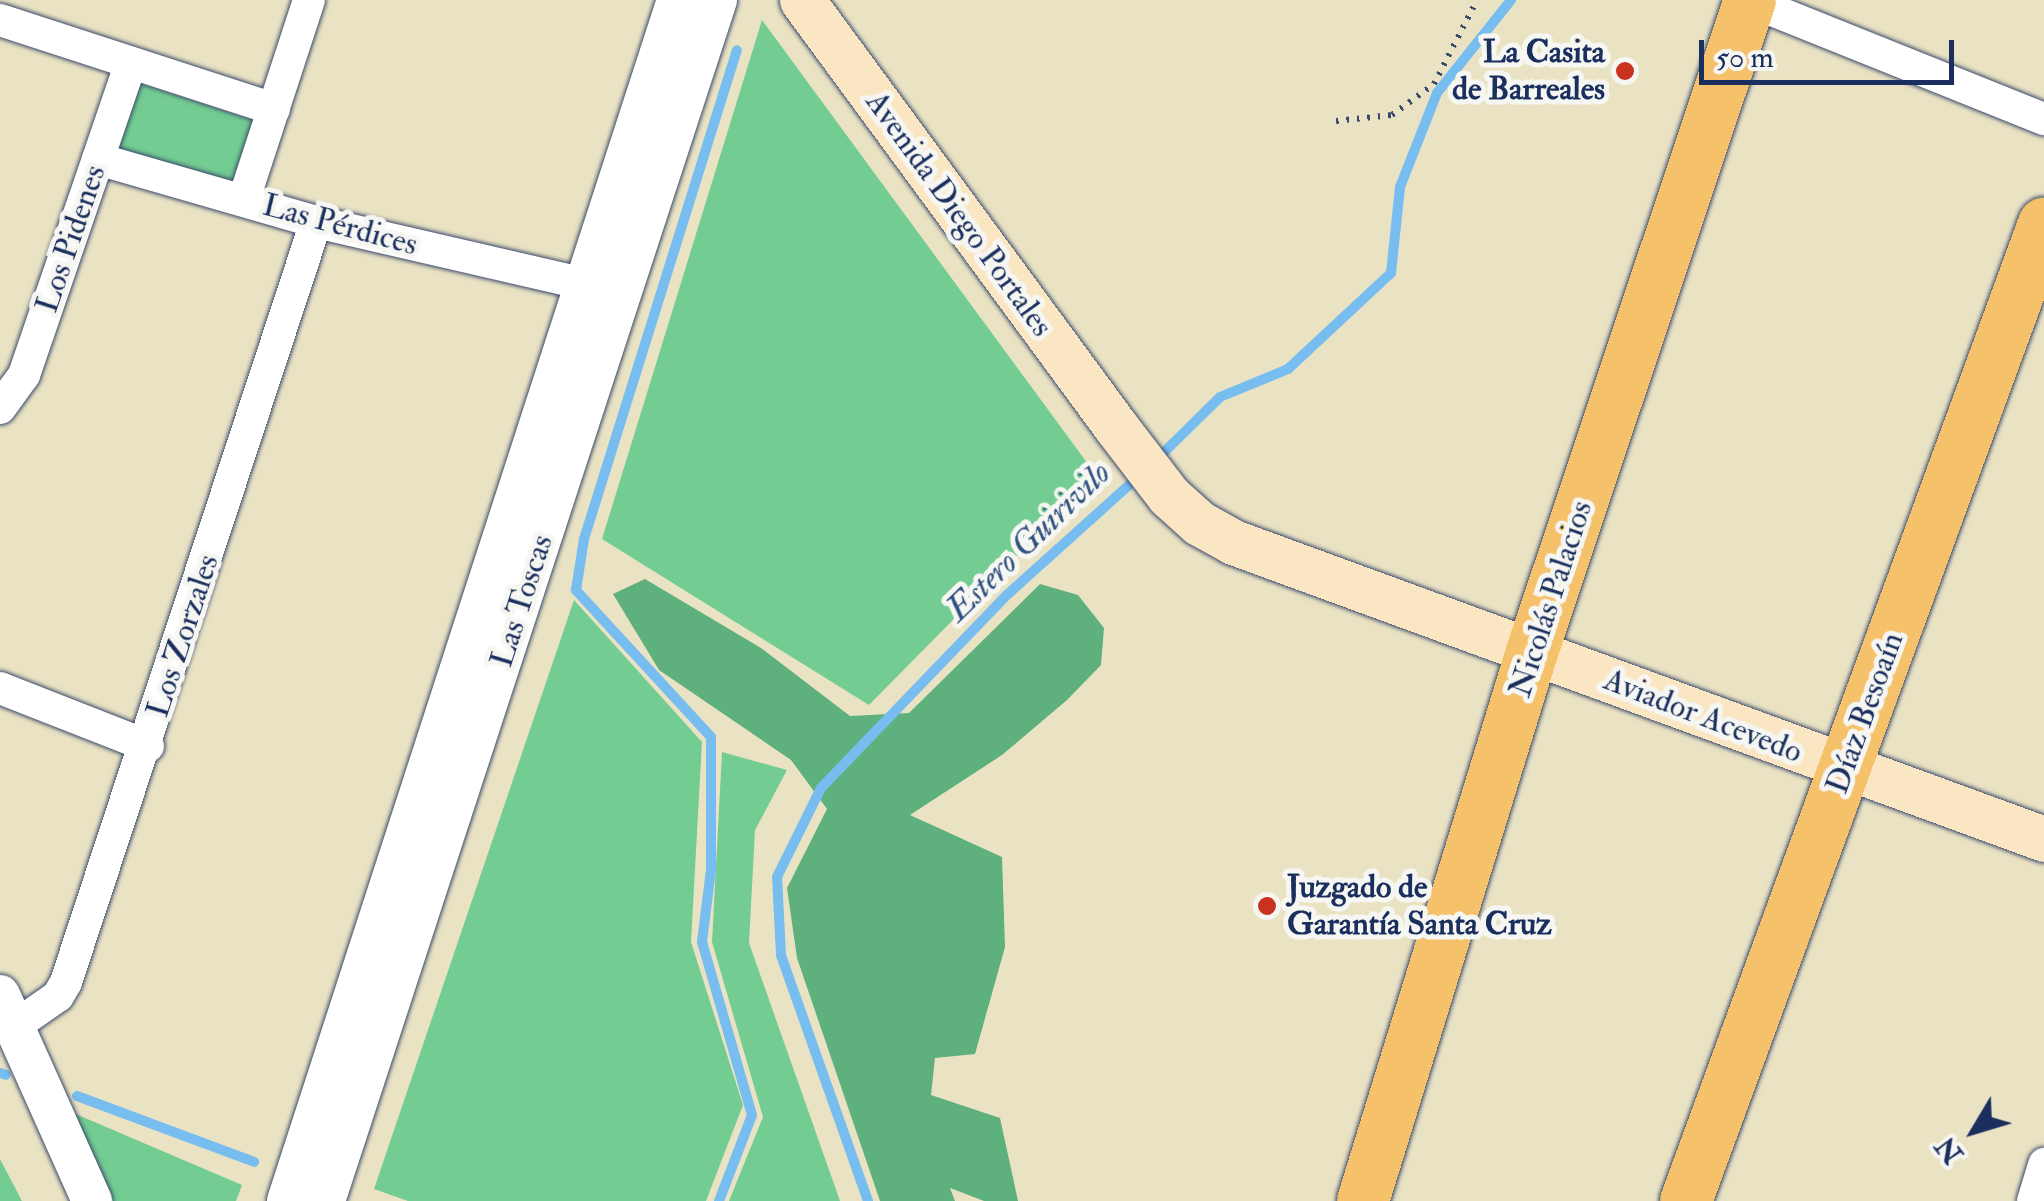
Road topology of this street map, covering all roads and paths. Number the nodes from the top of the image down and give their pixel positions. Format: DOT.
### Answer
graph roads {
  1 [pos="310,0"];
  2 [pos="678,0"];
  3 [pos="716,0"];
  4 [pos="802,0"];
  5 [pos="1477,0"];
  6 [pos="1750,0"];
  7 [pos="0,20"];
  8 [pos="131,63"];
  9 [pos="274,109"];
  10 [pos="2044,118"];
  11 [pos="1336,121"];
  12 [pos="98,159"];
  13 [pos="244,200"];
  14 [pos="316,222"];
  15 [pos="2044,224"];
  16 [pos="584,284"];
  17 [pos="0,408"];
  18 [pos="1532,652"];
  19 [pos="0,688"];
  20 [pos="148,746"];
  21 [pos="1844,770"];
  22 [pos="2044,839"];
  23 [pos="7,1010"];
  24 [pos="2044,1164"];
  25 [pos="92,1201"];
  26 [pos="287,1201"];
  27 [pos="325,1201"];
  28 [pos="1363,1201"];
  29 [pos="1686,1201"];
  30 [pos="2033,1201"];
  1 -- 9 [label="street"];
  2 -- 16 [label="street, Las Toscas"];
  3 -- 27 [label="street, Las Toscas"];
  4 -- 18 [label="main road, Avenida Diego Portales"];
  5 -- 11 [label="path"];
  6 -- 10 [label="street"];
  6 -- 18 [label="main road, Nicolás Palacios"];
  7 -- 8 [label="street"];
  8 -- 9 [label="street"];
  8 -- 12 [label="street, Los Pidenes"];
  9 -- 13 [label="street"];
  12 -- 13 [label="street, Las Pérdices"];
  12 -- 17 [label="street, Los Pidenes"];
  13 -- 14 [label="street, Las Pérdices"];
  14 -- 16 [label="street, Las Pérdices"];
  14 -- 20 [label="street, Los Zorzales"];
  15 -- 21 [label="main road, Díaz Besoaín"];
  16 -- 26 [label="street, Las Toscas"];
  18 -- 21 [label="main road, Aviador Acevedo"];
  18 -- 28 [label="main road, Nicolás Palacios"];
  19 -- 20 [label="street"];
  20 -- 23 [label="street, Los Zorzales"];
  21 -- 22 [label="main road, Aviador Acevedo"];
  21 -- 29 [label="main road, Díaz Besoaín"];
  23 -- 25 [label="street"];
  24 -- 30 [label="street"];
}
